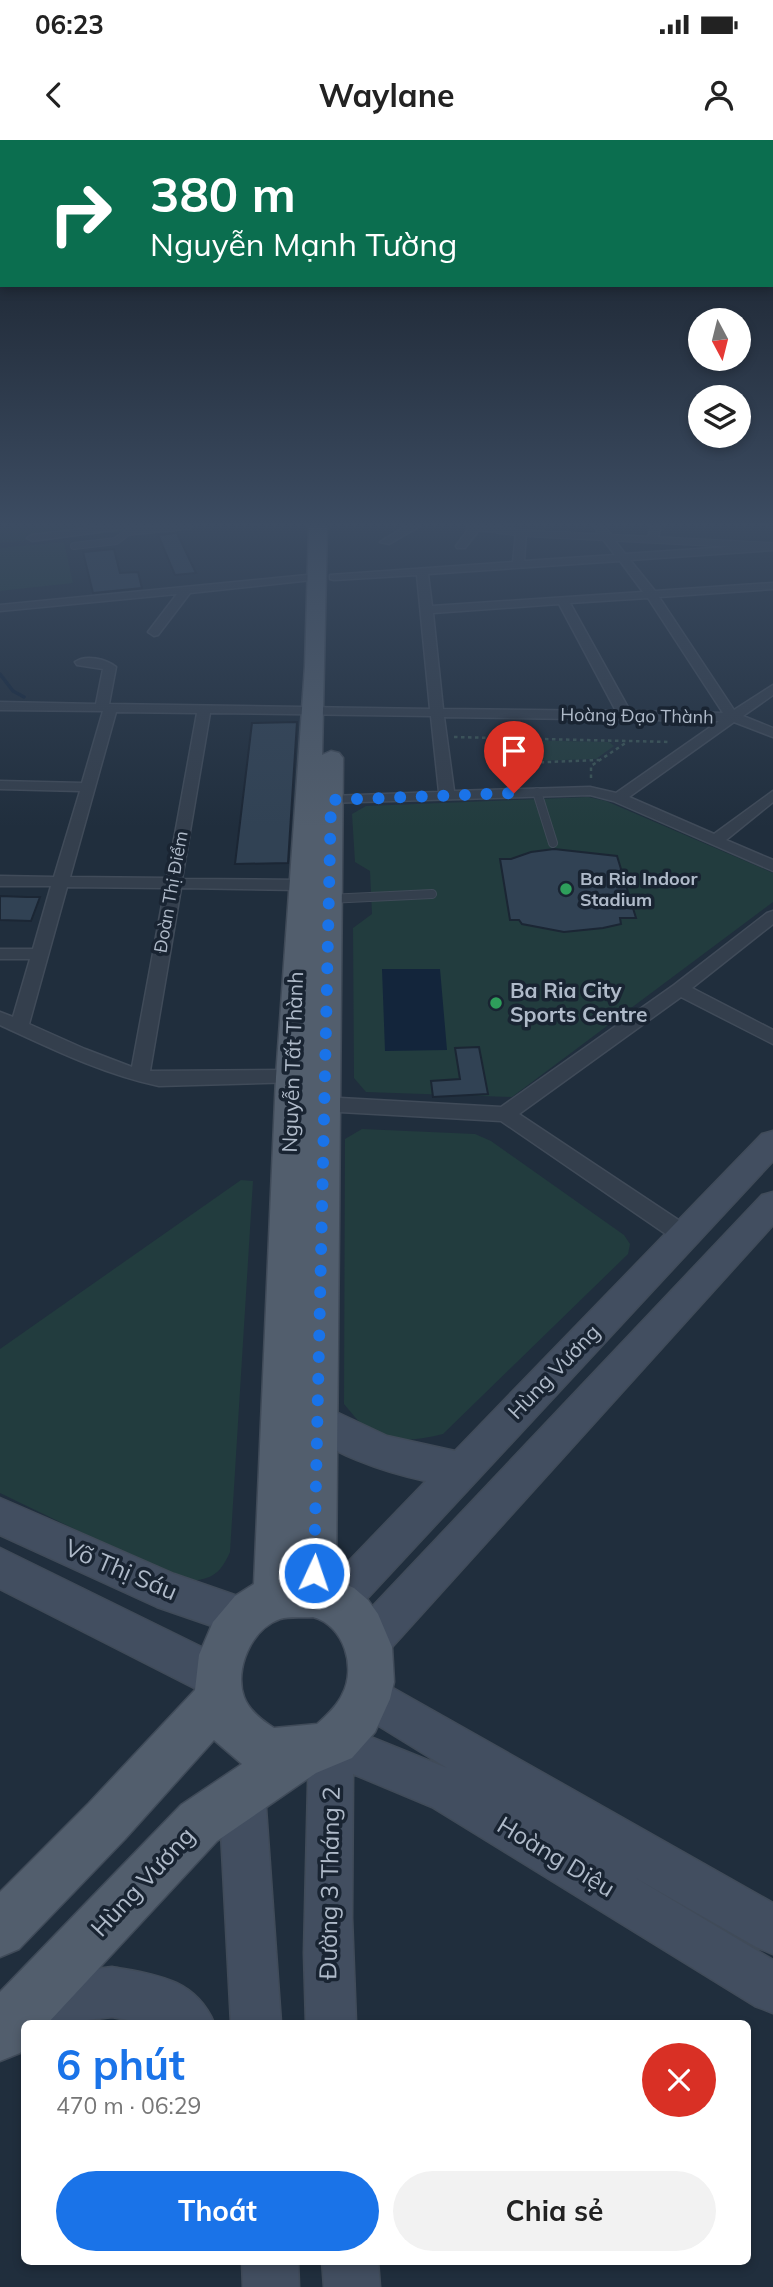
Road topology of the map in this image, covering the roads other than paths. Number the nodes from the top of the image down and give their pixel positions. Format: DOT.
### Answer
graph roads {
  1 [pos="158,626"];
  2 [pos="325,626"];
  3 [pos="429,626"];
  4 [pos="577,626"];
  5 [pos="672,626"];
  6 [pos="154,632"];
  7 [pos="81,662"];
  8 [pos="773,689"];
  9 [pos="0,706"];
  10 [pos="107,707"];
  11 [pos="204,709"];
  12 [pos="322,710"];
  13 [pos="435,712"];
  14 [pos="625,716"];
  15 [pos="732,717"];
  16 [pos="773,733"];
  17 [pos="0,786"];
  18 [pos="87,787"];
  19 [pos="537,792"];
  20 [pos="447,795"];
  21 [pos="773,795"];
  22 [pos="618,799"];
  23 [pos="331,800"];
  24 [pos="715,841"];
  25 [pos="553,843"];
  26 [pos="773,866"];
  27 [pos="0,881"];
  28 [pos="60,882"];
  29 [pos="173,884"];
  30 [pos="314,892"];
  31 [pos="432,894"];
  32 [pos="773,916"];
  33 [pos="0,954"];
  34 [pos="38,954"];
  35 [pos="680,989"];
  36 [pos="0,1018"];
  37 [pos="19,1027"];
  38 [pos="773,1038"];
  39 [pos="140,1076"];
  40 [pos="292,1077"];
  41 [pos="322,1104"];
  42 [pos="505,1114"];
  43 [pos="773,1142"];
  44 [pos="773,1204"];
  45 [pos="684,1235"];
  46 [pos="318,1420"];
  47 [pos="461,1469"];
  48 [pos="0,1516"];
  49 [pos="0,1568"];
  50 [pos="292,1603"];
  51 [pos="368,1642"];
  52 [pos="368,1695"];
  53 [pos="222,1699"];
  54 [pos="318,1747"];
  55 [pos="242,1794"];
  56 [pos="0,1930"];
  57 [pos="773,1930"];
  58 [pos="773,1988"];
  59 [pos="185,2020"];
  60 [pos="256,2020"];
  61 [pos="331,2020"];
  62 [pos="5,2028"];
  63 [pos="270,2265"];
  64 [pos="350,2265"];
  65 [pos="271,2287"];
  66 [pos="352,2287"];
  1 -- 6 [label="street"];
  2 -- 12 [label="main road, Nguyễn Tất Thành"];
  3 -- 13 [label="street"];
  4 -- 14 [label="street"];
  5 -- 15 [label="street"];
  7 -- 10 [label="street"];
  8 -- 15 [label="street"];
  9 -- 10 [label="street, Hoàng Đạo Thành"];
  10 -- 11 [label="street, Hoàng Đạo Thành"];
  10 -- 18 [label="street"];
  11 -- 12 [label="street, Hoàng Đạo Thành"];
  11 -- 29 [label="street, Đoàn Thị Điểm"];
  12 -- 13 [label="street, Hoàng Đạo Thành"];
  12 -- 23 [label="main road, Nguyễn Tất Thành"];
  12 -- 30 [label="main road, Nguyễn Tất Thành"];
  13 -- 14 [label="street, Hoàng Đạo Thành"];
  13 -- 20 [label="street"];
  14 -- 15 [label="street, Hoàng Đạo Thành"];
  15 -- 16 [label="street"];
  15 -- 22 [label="street"];
  17 -- 18 [label="street"];
  18 -- 28 [label="street"];
  19 -- 20 [label="street"];
  19 -- 22 [label="street"];
  19 -- 25 [label="lane"];
  20 -- 23 [label="street"];
  21 -- 24 [label="street"];
  22 -- 24 [label="street"];
  23 -- 30 [label="main road, Nguyễn Tất Thành"];
  24 -- 26 [label="street"];
  27 -- 28 [label="street"];
  28 -- 29 [label="street"];
  28 -- 34 [label="street"];
  29 -- 30 [label="street"];
  29 -- 39 [label="street, Đoàn Thị Điểm"];
  30 -- 31 [label="lane"];
  30 -- 40 [label="main road, Nguyễn Tất Thành"];
  30 -- 41 [label="main road, Nguyễn Tất Thành"];
  32 -- 35 [label="street"];
  33 -- 34 [label="street"];
  34 -- 37 [label="street"];
  35 -- 38 [label="street"];
  35 -- 42 [label="street"];
  36 -- 37 [label="street"];
  37 -- 39 [label="street"];
  39 -- 40 [label="street"];
  40 -- 50 [label="main road, Nguyễn Tất Thành"];
  41 -- 42 [label="street"];
  41 -- 46 [label="main road, Nguyễn Tất Thành"];
  42 -- 45 [label="street"];
  43 -- 45 [label="main road, Hùng Vương"];
  44 -- 51 [label="main road"];
  45 -- 47 [label="main road, Hùng Vương"];
  46 -- 47 [label="main road"];
  46 -- 50 [label="main road, Nguyễn Tất Thành"];
  47 -- 50 [label="main road, Hùng Vương"];
  48 -- 50 [label="main road, Võ Thị Sáu"];
  49 -- 53 [label="main road"];
  50 -- 51 [label="main road"];
  50 -- 53 [label="main road"];
  51 -- 52 [label="main road"];
  52 -- 54 [label="main road"];
  52 -- 57 [label="main road, Hoàng Diệu"];
  53 -- 54 [label="main road"];
  53 -- 55 [label="main road"];
  53 -- 56 [label="main road"];
  54 -- 55 [label="main road, Hùng Vương"];
  54 -- 58 [label="main road, Hoàng Diệu"];
  54 -- 61 [label="main road, Đường 3 Tháng 2"];
  55 -- 60 [label="main road"];
  55 -- 62 [label="main road, Hùng Vương"];
  59 -- 62 [label="main road"];
  63 -- 65 [label="main road"];
  64 -- 66 [label="main road"];
}
